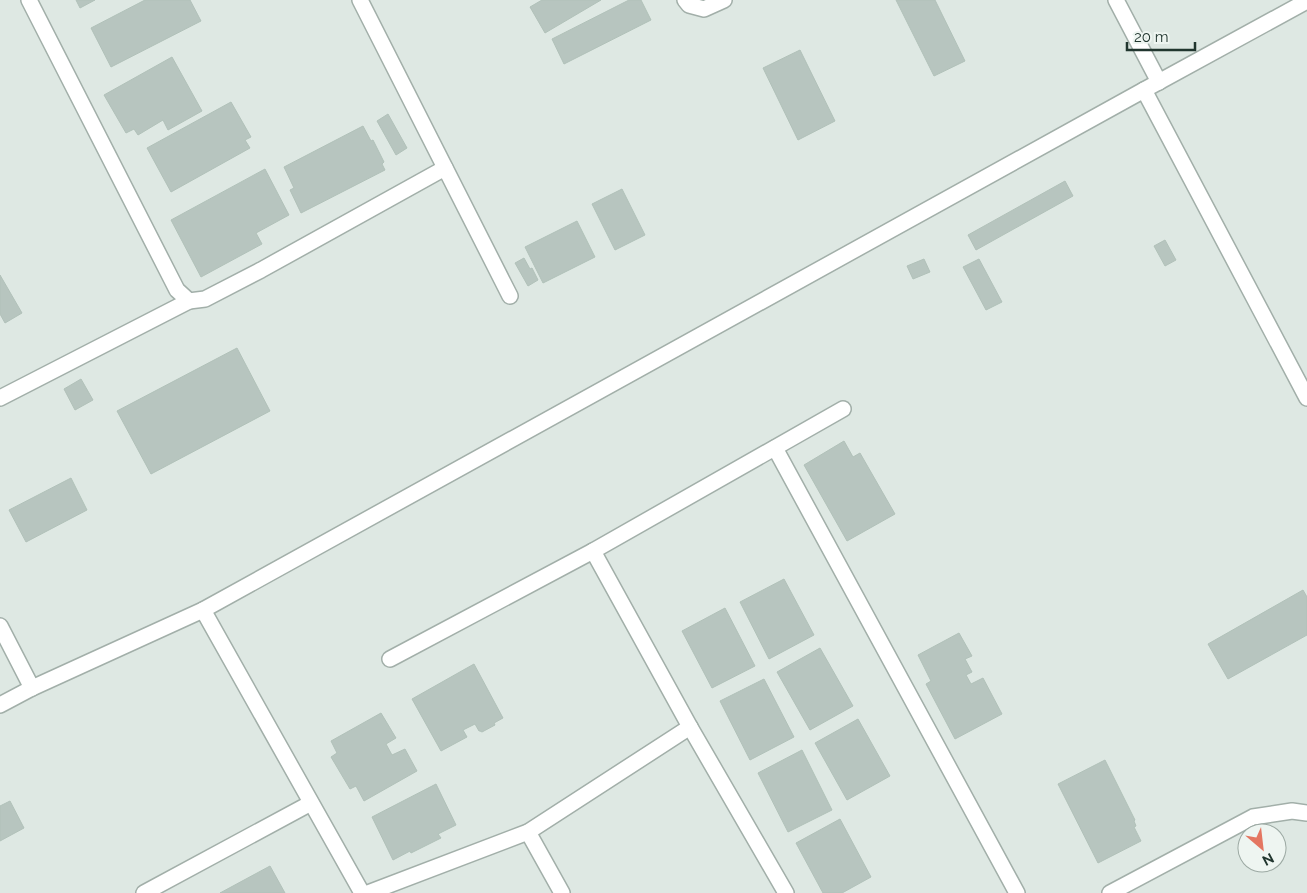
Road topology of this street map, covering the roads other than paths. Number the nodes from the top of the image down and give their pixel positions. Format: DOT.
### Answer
graph roads {
  1 [pos="29,0"];
  2 [pos="360,0"];
  3 [pos="685,0"];
  4 [pos="724,0"];
  5 [pos="1116,0"];
  6 [pos="1307,1"];
  7 [pos="1158,82"];
  8 [pos="1144,90"];
  9 [pos="445,168"];
  10 [pos="510,296"];
  11 [pos="189,301"];
  12 [pos="0,398"];
  13 [pos="1307,398"];
  14 [pos="843,409"];
  15 [pos="775,448"];
  16 [pos="593,551"];
  17 [pos="202,610"];
  18 [pos="0,626"];
  19 [pos="390,659"];
  20 [pos="32,688"];
  21 [pos="0,705"];
  22 [pos="690,727"];
  23 [pos="311,803"];
  24 [pos="1307,813"];
  25 [pos="528,832"];
  26 [pos="144,893"];
  27 [pos="362,893"];
  28 [pos="368,893"];
  29 [pos="562,893"];
  30 [pos="786,893"];
  31 [pos="1017,893"];
  32 [pos="1110,893"];
  1 -- 11 [label="street"];
  2 -- 9 [label="street"];
  3 -- 4 [label="street"];
  5 -- 7 [label="street"];
  6 -- 7 [label="street"];
  7 -- 8 [label="street"];
  8 -- 13 [label="street"];
  8 -- 17 [label="street"];
  9 -- 10 [label="street"];
  9 -- 11 [label="street"];
  11 -- 12 [label="street"];
  14 -- 15 [label="street"];
  15 -- 16 [label="street"];
  15 -- 31 [label="street"];
  16 -- 19 [label="street"];
  16 -- 22 [label="street"];
  17 -- 20 [label="street"];
  17 -- 23 [label="street"];
  18 -- 20 [label="street"];
  20 -- 21 [label="street"];
  22 -- 25 [label="street"];
  22 -- 30 [label="street"];
  23 -- 26 [label="street"];
  23 -- 27 [label="street"];
  24 -- 32 [label="street"];
  25 -- 28 [label="street"];
  25 -- 29 [label="street"];
}
